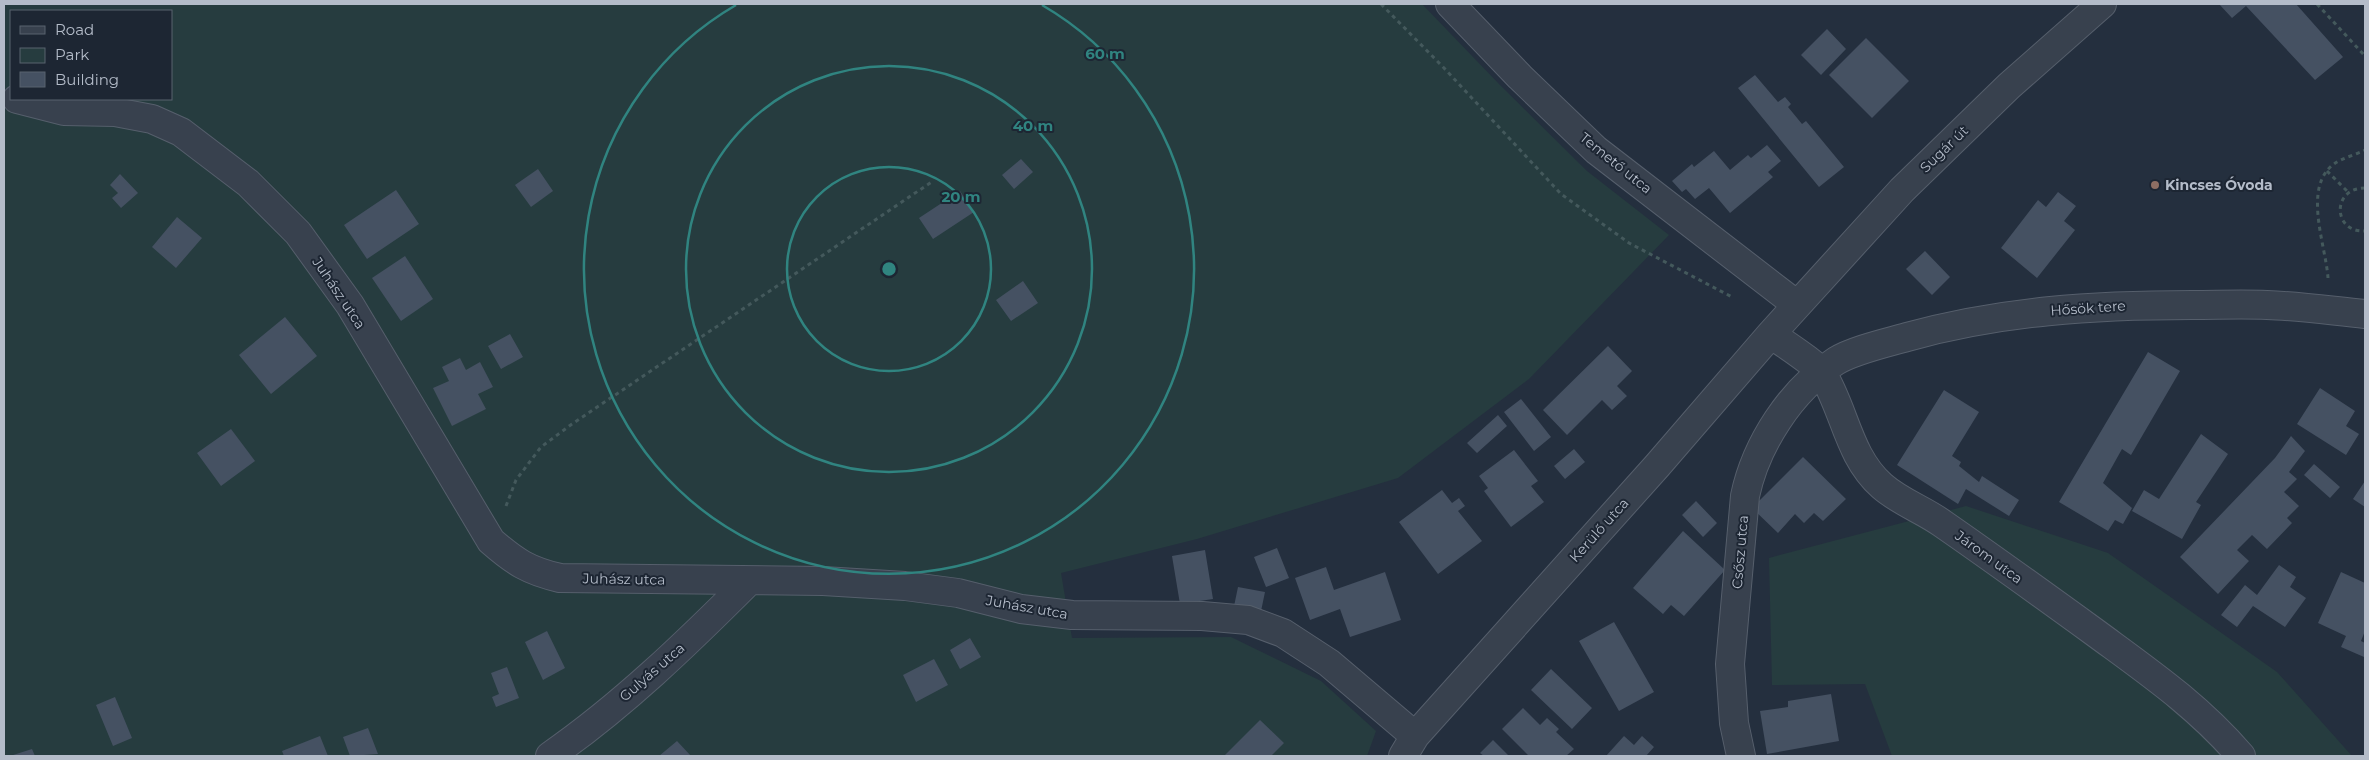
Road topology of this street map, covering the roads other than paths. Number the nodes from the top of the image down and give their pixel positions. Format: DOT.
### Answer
graph roads {
  1 [pos="1450,4"];
  2 [pos="2102,4"];
  3 [pos="21,100"];
  4 [pos="1797,306"];
  5 [pos="2365,314"];
  6 [pos="1771,334"];
  7 [pos="1821,372"];
  8 [pos="749,582"];
  9 [pos="1409,746"];
  10 [pos="550,756"];
  11 [pos="1741,756"];
  12 [pos="2241,756"];
  1 -- 4 [label="street, Temető utca"];
  2 -- 4 [label="street, Sugár út"];
  3 -- 8 [label="street, Juhász utca"];
  4 -- 6 [label="street, Kerülő utca"];
  5 -- 7 [label="street, Hősök tere"];
  6 -- 7 [label="street, Járom utca"];
  6 -- 9 [label="street, Kerülő utca"];
  7 -- 11 [label="street, Csősz utca"];
  7 -- 12 [label="street, Járom utca"];
  8 -- 9 [label="street, Juhász utca"];
  8 -- 10 [label="street, Gulyás utca"];
}
